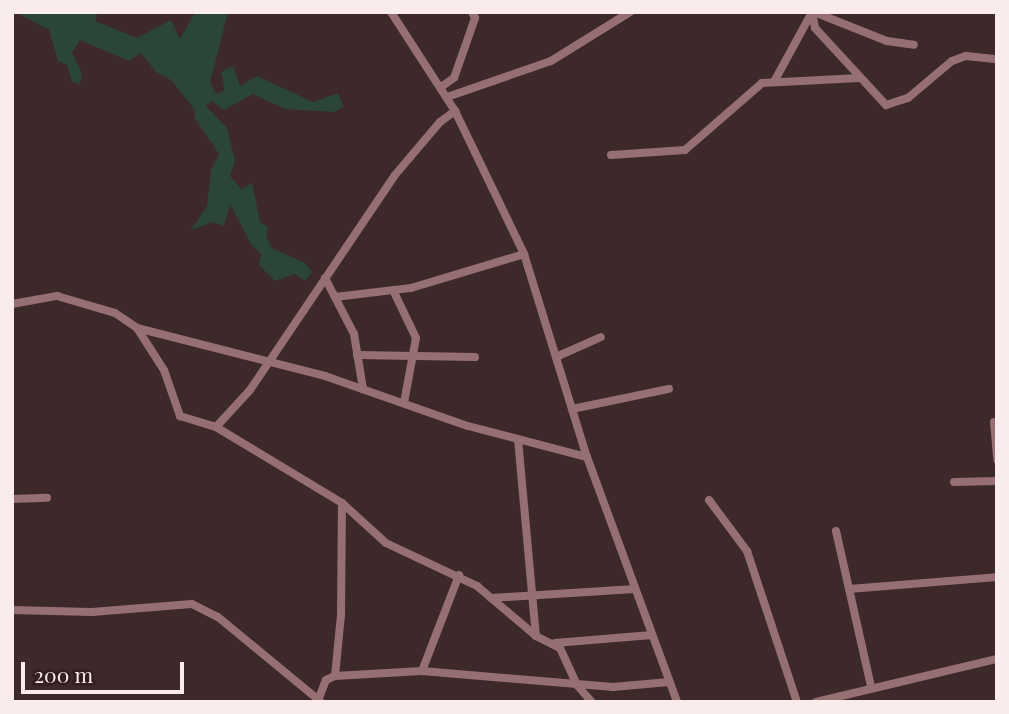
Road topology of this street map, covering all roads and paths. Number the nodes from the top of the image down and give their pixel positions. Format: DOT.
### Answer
graph roads {
  1 [pos="391,12"];
  2 [pos="472,12"];
  3 [pos="630,12"];
  4 [pos="813,12"];
  5 [pos="914,45"];
  6 [pos="997,59"];
  7 [pos="860,78"];
  8 [pos="775,80"];
  9 [pos="441,87"];
  10 [pos="447,97"];
  11 [pos="455,111"];
  12 [pos="611,155"];
  13 [pos="524,254"];
  14 [pos="325,278"];
  15 [pos="393,290"];
  16 [pos="335,298"];
  17 [pos="12,304"];
  18 [pos="137,328"];
  19 [pos="601,337"];
  20 [pos="357,355"];
  21 [pos="413,356"];
  22 [pos="475,356"];
  23 [pos="556,357"];
  24 [pos="269,362"];
  25 [pos="363,389"];
  26 [pos="669,389"];
  27 [pos="404,403"];
  28 [pos="572,409"];
  29 [pos="994,422"];
  30 [pos="216,427"];
  31 [pos="518,439"];
  32 [pos="587,457"];
  33 [pos="997,460"];
  34 [pos="997,481"];
  35 [pos="954,482"];
  36 [pos="47,498"];
  37 [pos="12,499"];
  38 [pos="709,500"];
  39 [pos="342,503"];
  40 [pos="836,531"];
  41 [pos="459,575"];
  42 [pos="997,577"];
  43 [pos="635,589"];
  44 [pos="849,589"];
  45 [pos="532,595"];
  46 [pos="491,598"];
  47 [pos="12,610"];
  48 [pos="652,635"];
  49 [pos="536,636"];
  50 [pos="552,644"];
  51 [pos="997,659"];
  52 [pos="422,671"];
  53 [pos="335,676"];
  54 [pos="669,682"];
  55 [pos="577,685"];
  56 [pos="872,686"];
  57 [pos="320,700"];
  58 [pos="592,702"];
  59 [pos="677,702"];
  60 [pos="797,702"];
  61 [pos="816,702"];
  1 -- 9 [label="street"];
  2 -- 9 [label="street"];
  3 -- 10 [label="street"];
  4 -- 5 [label="street"];
  4 -- 7 [label="street"];
  4 -- 8 [label="street"];
  6 -- 7 [label="street"];
  7 -- 8 [label="street"];
  8 -- 12 [label="street"];
  9 -- 10 [label="street"];
  10 -- 11 [label="street"];
  11 -- 13 [label="street"];
  11 -- 14 [label="street"];
  13 -- 15 [label="street"];
  13 -- 23 [label="street"];
  14 -- 16 [label="street"];
  14 -- 24 [label="street"];
  15 -- 16 [label="street"];
  15 -- 21 [label="street"];
  16 -- 20 [label="street"];
  17 -- 18 [label="street"];
  18 -- 24 [label="street"];
  18 -- 30 [label="street"];
  19 -- 23 [label="street"];
  20 -- 21 [label="street"];
  20 -- 25 [label="street"];
  21 -- 22 [label="street"];
  21 -- 27 [label="street"];
  23 -- 28 [label="street"];
  24 -- 25 [label="street"];
  24 -- 30 [label="street"];
  25 -- 27 [label="street"];
  26 -- 28 [label="street"];
  27 -- 31 [label="street"];
  28 -- 32 [label="street"];
  29 -- 33 [label="street"];
  30 -- 39 [label="street"];
  31 -- 32 [label="street"];
  31 -- 45 [label="street"];
  32 -- 43 [label="street"];
  34 -- 35 [label="street"];
  36 -- 37 [label="street"];
  38 -- 60 [label="street"];
  39 -- 41 [label="street"];
  39 -- 53 [label="street"];
  40 -- 44 [label="street"];
  41 -- 46 [label="street"];
  41 -- 52 [label="street"];
  42 -- 44 [label="street"];
  43 -- 45 [label="street"];
  43 -- 48 [label="street"];
  44 -- 56 [label="street"];
  45 -- 46 [label="street"];
  45 -- 49 [label="street"];
  46 -- 49 [label="street"];
  47 -- 57 [label="street"];
  48 -- 50 [label="street"];
  48 -- 54 [label="street"];
  49 -- 50 [label="street"];
  50 -- 55 [label="street"];
  51 -- 56 [label="street"];
  52 -- 53 [label="street"];
  52 -- 55 [label="street"];
  53 -- 57 [label="street"];
  54 -- 55 [label="street"];
  54 -- 59 [label="street"];
  55 -- 58 [label="street"];
  56 -- 61 [label="street"];
}
